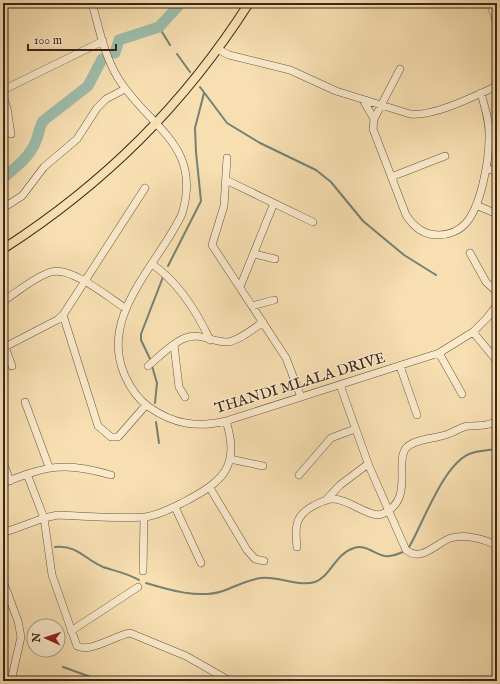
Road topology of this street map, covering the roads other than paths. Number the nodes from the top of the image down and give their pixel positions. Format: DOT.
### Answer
graph roads {
  1 [pos="92,3"];
  2 [pos="249,3"];
  3 [pos="490,3"];
  4 [pos="497,23"];
  5 [pos="102,40"];
  6 [pos="217,49"];
  7 [pos="400,69"];
  8 [pos="497,86"];
  9 [pos="125,88"];
  10 [pos="3,90"];
  11 [pos="481,93"];
  12 [pos="3,96"];
  13 [pos="363,100"];
  14 [pos="383,104"];
  15 [pos="374,119"];
  16 [pos="157,123"];
  17 [pos="11,134"];
  18 [pos="445,156"];
  19 [pos="227,158"];
  20 [pos="486,169"];
  21 [pos="497,171"];
  22 [pos="391,177"];
  23 [pos="226,180"];
  24 [pos="145,188"];
  25 [pos="274,203"];
  26 [pos="476,205"];
  27 [pos="3,208"];
  28 [pos="497,214"];
  29 [pos="313,222"];
  30 [pos="3,249"];
  31 [pos="470,253"];
  32 [pos="254,254"];
  33 [pos="275,259"];
  34 [pos="152,264"];
  35 [pos="84,282"];
  36 [pos="240,287"];
  37 [pos="497,292"];
  38 [pos="274,300"];
  39 [pos="3,301"];
  40 [pos="497,305"];
  41 [pos="252,306"];
  42 [pos="125,308"];
  43 [pos="63,314"];
  44 [pos="263,322"];
  45 [pos="473,332"];
  46 [pos="210,340"];
  47 [pos="174,345"];
  48 [pos="4,347"];
  49 [pos="439,353"];
  50 [pos="497,361"];
  51 [pos="12,366"];
  52 [pos="148,366"];
  53 [pos="400,366"];
  54 [pos="340,385"];
  55 [pos="462,394"];
  56 [pos="185,397"];
  57 [pos="301,398"];
  58 [pos="25,402"];
  59 [pos="146,405"];
  60 [pos="417,415"];
  61 [pos="226,421"];
  62 [pos="497,421"];
  63 [pos="355,429"];
  64 [pos="230,459"];
  65 [pos="3,462"];
  66 [pos="368,464"];
  67 [pos="263,466"];
  68 [pos="49,467"];
  69 [pos="28,474"];
  70 [pos="110,475"];
  71 [pos="299,475"];
  72 [pos="7,482"];
  73 [pos="210,488"];
  74 [pos="326,500"];
  75 [pos="174,507"];
  76 [pos="387,510"];
  77 [pos="144,517"];
  78 [pos="44,518"];
  79 [pos="3,532"];
  80 [pos="497,546"];
  81 [pos="297,547"];
  82 [pos="264,562"];
  83 [pos="201,563"];
  84 [pos="143,571"];
  85 [pos="3,581"];
  86 [pos="138,587"];
  87 [pos="71,631"];
  88 [pos="12,681"];
  89 [pos="230,681"];
  1 -- 5 [label="street, THANDI MLALA DRIVE"];
  2 -- 6 [label="main road"];
  3 -- 4 [label="street"];
  5 -- 9 [label="street, THANDI MLALA DRIVE"];
  5 -- 10 [label="street"];
  6 -- 13 [label="street"];
  6 -- 16 [label="main road"];
  7 -- 14 [label="street"];
  8 -- 11 [label="street"];
  9 -- 16 [label="street, THANDI MLALA DRIVE"];
  9 -- 27 [label="street"];
  11 -- 14 [label="street"];
  11 -- 20 [label="street"];
  12 -- 17 [label="street"];
  13 -- 14 [label="street"];
  13 -- 15 [label="street"];
  14 -- 15 [label="street"];
  15 -- 22 [label="street"];
  16 -- 30 [label="main road"];
  16 -- 34 [label="street, THANDI MLALA DRIVE"];
  18 -- 22 [label="street"];
  19 -- 23 [label="street"];
  20 -- 21 [label="street"];
  20 -- 26 [label="street"];
  22 -- 26 [label="street"];
  23 -- 25 [label="street"];
  23 -- 36 [label="street"];
  24 -- 35 [label="street"];
  25 -- 29 [label="street"];
  25 -- 32 [label="street"];
  26 -- 28 [label="street"];
  31 -- 37 [label="street"];
  32 -- 33 [label="street"];
  32 -- 36 [label="street"];
  34 -- 42 [label="street, THANDI MLALA DRIVE"];
  34 -- 46 [label="street"];
  35 -- 39 [label="street"];
  35 -- 42 [label="street"];
  35 -- 43 [label="street"];
  36 -- 41 [label="street"];
  38 -- 41 [label="street"];
  40 -- 45 [label="street, THANDI MLALA DRIVE"];
  41 -- 44 [label="street"];
  42 -- 59 [label="street, THANDI MLALA DRIVE"];
  43 -- 48 [label="street"];
  43 -- 59 [label="street"];
  44 -- 46 [label="street"];
  44 -- 57 [label="street"];
  45 -- 49 [label="street, THANDI MLALA DRIVE"];
  45 -- 50 [label="street"];
  46 -- 47 [label="street"];
  47 -- 52 [label="street"];
  47 -- 56 [label="street"];
  48 -- 51 [label="street"];
  49 -- 53 [label="street, THANDI MLALA DRIVE"];
  49 -- 55 [label="street"];
  53 -- 54 [label="street, THANDI MLALA DRIVE"];
  53 -- 60 [label="street"];
  54 -- 57 [label="street, THANDI MLALA DRIVE"];
  54 -- 63 [label="street"];
  57 -- 61 [label="street, THANDI MLALA DRIVE"];
  58 -- 68 [label="street"];
  59 -- 61 [label="street, THANDI MLALA DRIVE"];
  61 -- 64 [label="street"];
  62 -- 76 [label="street"];
  63 -- 66 [label="street"];
  63 -- 71 [label="street"];
  64 -- 67 [label="street"];
  64 -- 73 [label="street"];
  65 -- 72 [label="street"];
  66 -- 74 [label="street"];
  66 -- 76 [label="street"];
  68 -- 69 [label="street"];
  68 -- 70 [label="street"];
  69 -- 72 [label="street"];
  69 -- 78 [label="street"];
  73 -- 75 [label="street"];
  73 -- 82 [label="street"];
  74 -- 76 [label="street"];
  74 -- 81 [label="street"];
  75 -- 77 [label="street"];
  75 -- 83 [label="street"];
  76 -- 80 [label="street"];
  77 -- 78 [label="street"];
  77 -- 84 [label="street"];
  78 -- 79 [label="street"];
  78 -- 87 [label="street"];
  85 -- 88 [label="street"];
  86 -- 87 [label="street"];
  87 -- 89 [label="street"];
}
